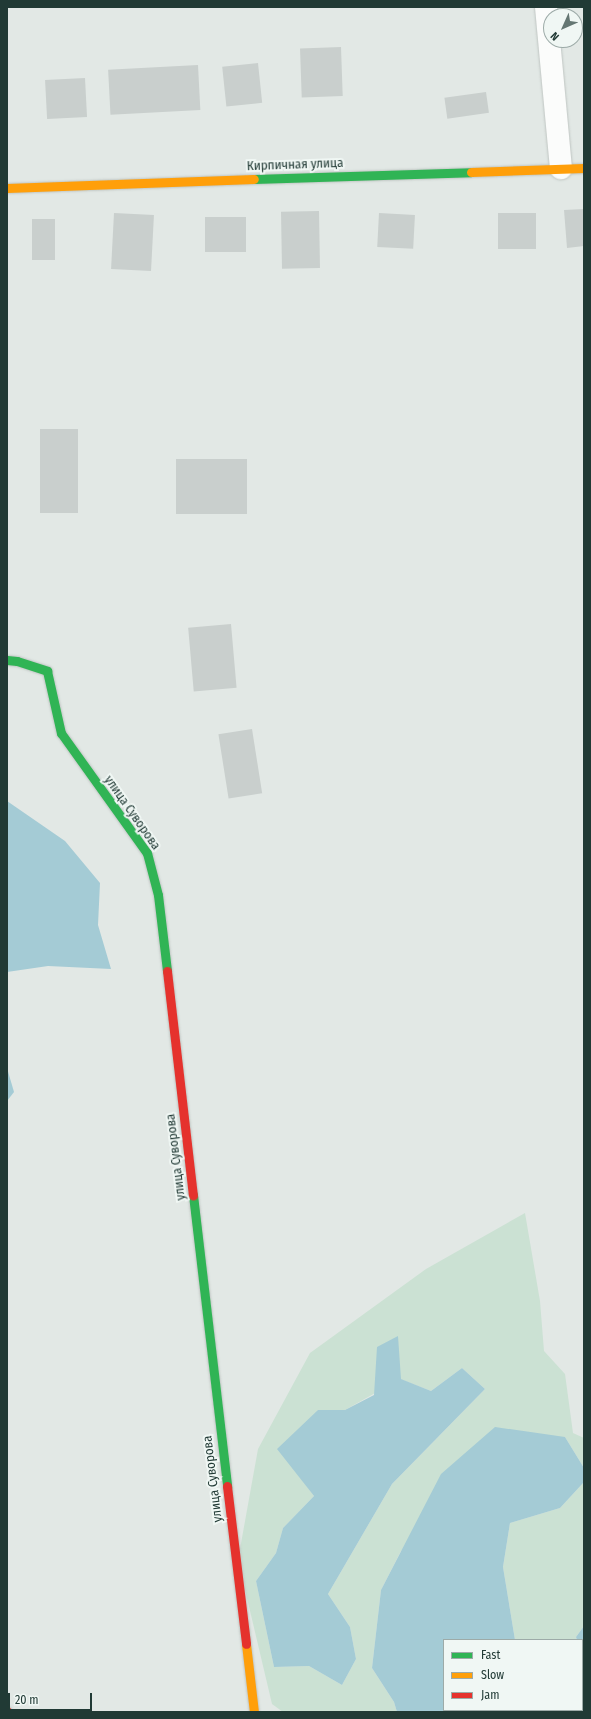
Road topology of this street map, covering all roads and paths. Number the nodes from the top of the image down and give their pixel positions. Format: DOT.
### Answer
graph roads {
  1 [pos="546,7"];
  2 [pos="561,168"];
  3 [pos="584,168"];
  4 [pos="7,188"];
  5 [pos="7,660"];
  6 [pos="254,1712"];
  1 -- 2 [label="street"];
  2 -- 3 [label="street, Кирпичная улица"];
  2 -- 4 [label="street, Кирпичная улица"];
  5 -- 6 [label="street, улица Суворова"];
}
